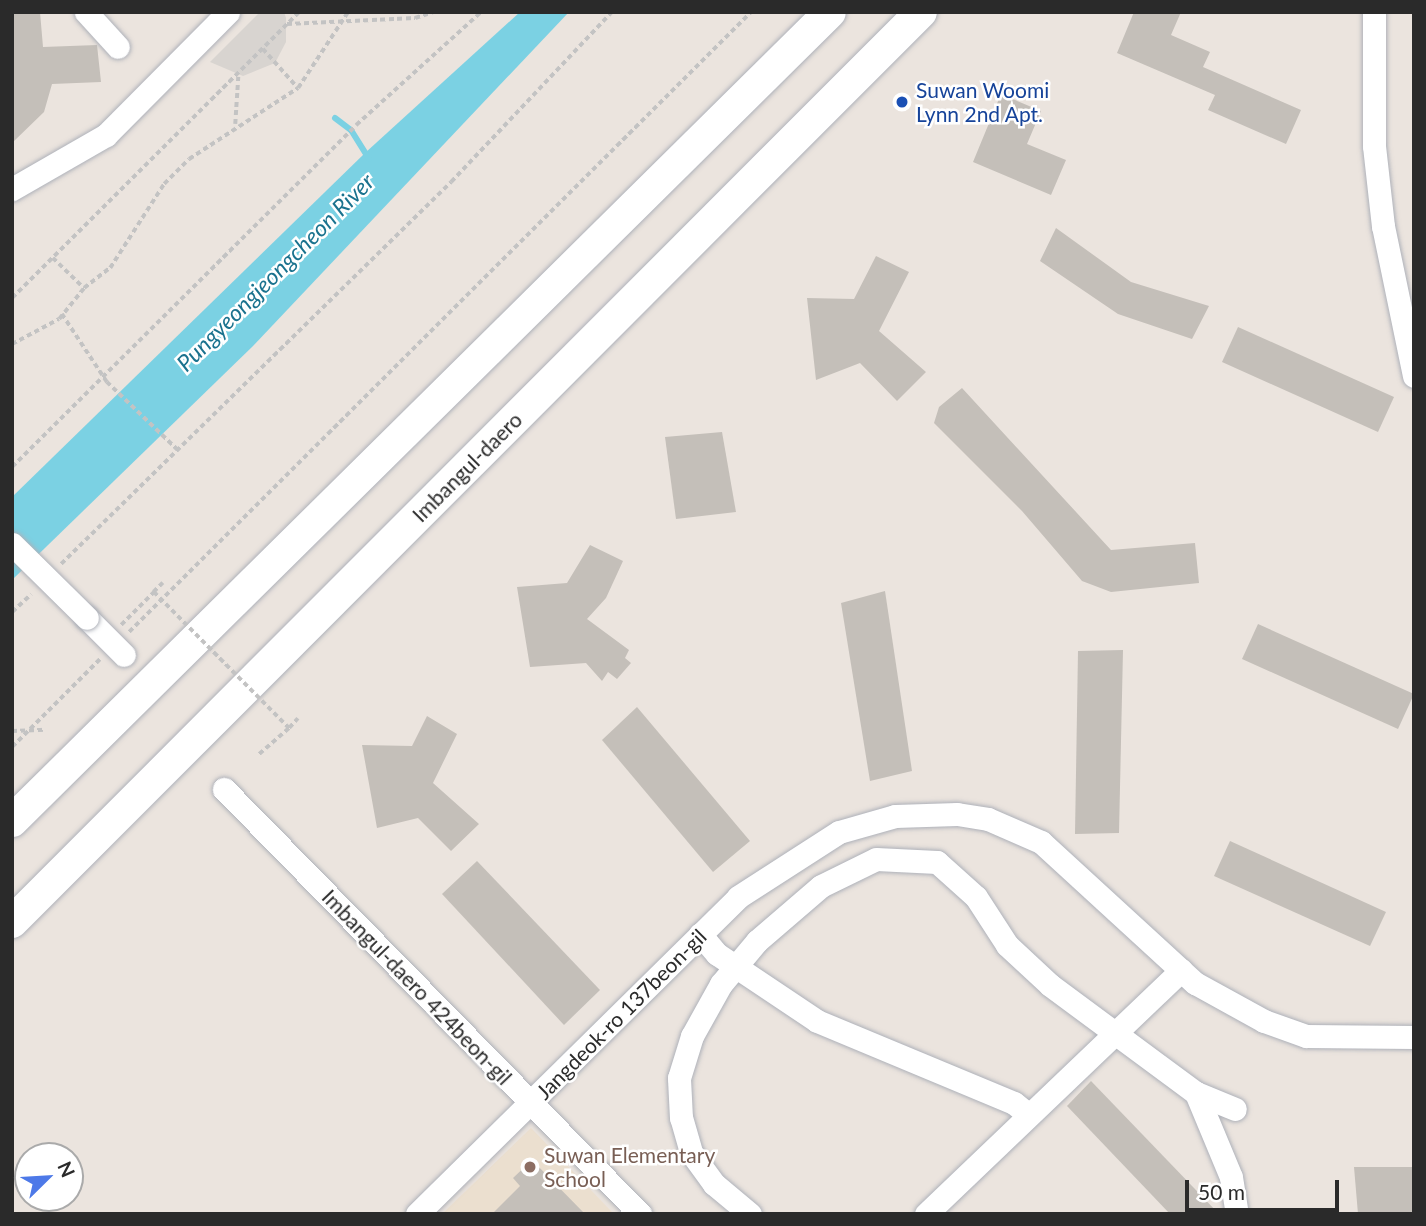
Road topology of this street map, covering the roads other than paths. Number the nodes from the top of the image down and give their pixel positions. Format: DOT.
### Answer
graph roads {
  1 [pos="86,12"];
  2 [pos="228,12"];
  3 [pos="830,12"];
  4 [pos="921,12"];
  5 [pos="1374,12"];
  6 [pos="118,47"];
  7 [pos="12,189"];
  8 [pos="1414,376"];
  9 [pos="12,544"];
  10 [pos="119,642"];
  11 [pos="224,789"];
  12 [pos="12,821"];
  13 [pos="12,922"];
  14 [pos="701,934"];
  15 [pos="735,967"];
  16 [pos="1181,971"];
  17 [pos="1116,1032"];
  18 [pos="1414,1037"];
  19 [pos="1196,1093"];
  20 [pos="530,1104"];
  21 [pos="1235,1109"];
  22 [pos="1029,1115"];
  23 [pos="417,1214"];
  24 [pos="640,1214"];
  25 [pos="750,1214"];
  26 [pos="926,1214"];
  27 [pos="1237,1214"];
  1 -- 6 [label="street"];
  2 -- 7 [label="street"];
  3 -- 12 [label="main road"];
  4 -- 13 [label="main road, Imbangul-daero"];
  5 -- 8 [label="street"];
  9 -- 10 [label="street, bridge"];
  11 -- 20 [label="street, Imbangul-daero 424beon-gil"];
  14 -- 15 [label="street"];
  14 -- 16 [label="street, Jangdeok-ro 137beon-gil"];
  14 -- 20 [label="street, Jangdeok-ro 137beon-gil"];
  15 -- 17 [label="street"];
  15 -- 22 [label="street"];
  15 -- 25 [label="street"];
  16 -- 17 [label="street"];
  16 -- 18 [label="street, Jangdeok-ro 137beon-gil"];
  17 -- 19 [label="street"];
  17 -- 22 [label="street"];
  19 -- 21 [label="street"];
  19 -- 27 [label="street"];
  20 -- 23 [label="street, Jangdeok-ro 137beon-gil"];
  20 -- 24 [label="street, Imbangul-daero 424beon-gil"];
  22 -- 26 [label="street"];
}
